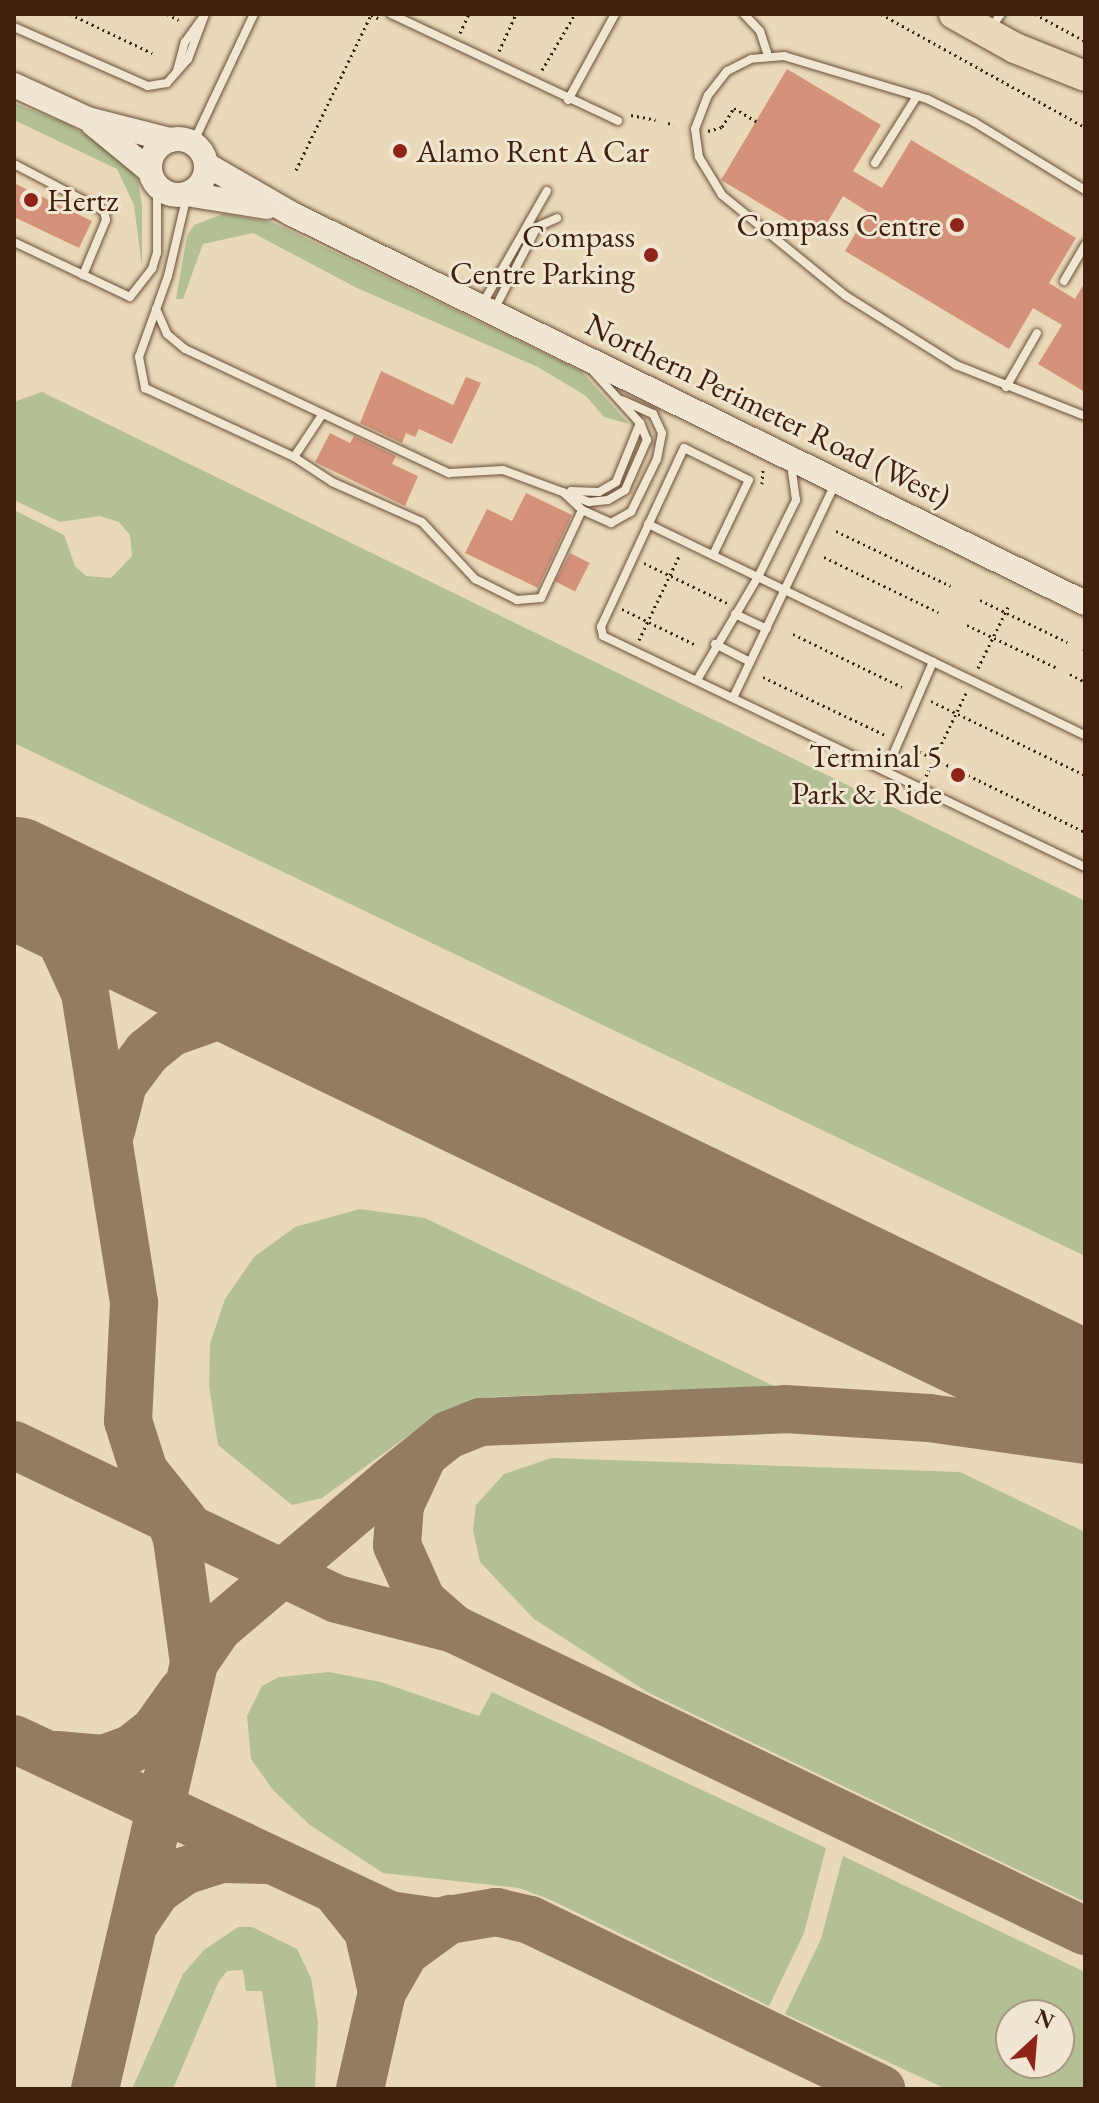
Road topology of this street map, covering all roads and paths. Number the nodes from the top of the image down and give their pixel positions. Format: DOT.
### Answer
graph roads {
  1 [pos="70,14"];
  2 [pos="167,14"];
  3 [pos="205,14"];
  4 [pos="254,14"];
  5 [pos="391,14"];
  6 [pos="469,14"];
  7 [pos="516,14"];
  8 [pos="575,14"];
  9 [pos="615,14"];
  10 [pos="744,14"];
  11 [pos="881,14"];
  12 [pos="954,14"];
  13 [pos="1035,14"];
  14 [pos="374,17"];
  15 [pos="179,20"];
  16 [pos="994,23"];
  17 [pos="14,27"];
  18 [pos="458,36"];
  19 [pos="1085,41"];
  20 [pos="1015,48"];
  21 [pos="152,53"];
  22 [pos="497,55"];
  23 [pos="768,56"];
  24 [pos="1085,76"];
  25 [pos="535,84"];
  26 [pos="14,85"];
  27 [pos="917,96"];
  28 [pos="568,100"];
  29 [pos="1085,100"];
  30 [pos="627,114"];
  31 [pos="88,119"];
  32 [pos="656,120"];
  33 [pos="618,121"];
  34 [pos="756,121"];
  35 [pos="668,123"];
  36 [pos="674,125"];
  37 [pos="1085,127"];
  38 [pos="708,131"];
  39 [pos="182,142"];
  40 [pos="875,163"];
  41 [pos="14,164"];
  42 [pos="207,165"];
  43 [pos="296,170"];
  44 [pos="153,178"];
  45 [pos="1085,190"];
  46 [pos="547,191"];
  47 [pos="187,194"];
  48 [pos="292,214"];
  49 [pos="557,218"];
  50 [pos="14,242"];
  51 [pos="1085,245"];
  52 [pos="83,275"];
  53 [pos="1064,281"];
  54 [pos="156,309"];
  55 [pos="487,310"];
  56 [pos="1037,333"];
  57 [pos="581,355"];
  58 [pos="1006,387"];
  59 [pos="618,398"];
  60 [pos="322,415"];
  61 [pos="1085,416"];
  62 [pos="788,454"];
  63 [pos="294,457"];
  64 [pos="838,478"];
  65 [pos="556,486"];
  66 [pos="582,510"];
  67 [pos="648,524"];
  68 [pos="836,531"];
  69 [pos="686,542"];
  70 [pos="713,555"];
  71 [pos="824,557"];
  72 [pos="644,563"];
  73 [pos="670,575"];
  74 [pos="758,577"];
  75 [pos="951,586"];
  76 [pos="782,589"];
  77 [pos="1082,599"];
  78 [pos="980,600"];
  79 [pos="618,607"];
  80 [pos="1008,607"];
  81 [pos="734,609"];
  82 [pos="938,612"];
  83 [pos="1005,612"];
  84 [pos="648,621"];
  85 [pos="967,625"];
  86 [pos="767,629"];
  87 [pos="793,634"];
  88 [pos="993,637"];
  89 [pos="1067,642"];
  90 [pos="715,644"];
  91 [pos="696,645"];
  92 [pos="634,650"];
  93 [pos="750,662"];
  94 [pos="933,662"];
  95 [pos="1055,667"];
  96 [pos="1070,674"];
  97 [pos="763,677"];
  98 [pos="697,680"];
  99 [pos="972,680"];
  100 [pos="1085,682"];
  101 [pos="902,687"];
  102 [pos="733,698"];
  103 [pos="931,701"];
  104 [pos="956,713"];
  105 [pos="885,735"];
  106 [pos="1085,735"];
  107 [pos="914,749"];
  108 [pos="934,759"];
  109 [pos="886,771"];
  110 [pos="1085,775"];
  111 [pos="920,788"];
  112 [pos="1085,832"];
  113 [pos="1085,867"];
  1 -- 21 [label="path"];
  2 -- 15 [label="path"];
  3 -- 17 [label="lane"];
  4 -- 39 [label="lane"];
  5 -- 25 [label="lane"];
  6 -- 18 [label="path"];
  7 -- 22 [label="path"];
  8 -- 25 [label="path"];
  9 -- 28 [label="lane"];
  10 -- 23 [label="lane"];
  11 -- 37 [label="path"];
  12 -- 16 [label="highway"];
  13 -- 19 [label="path"];
  14 -- 43 [label="path"];
  16 -- 20 [label="highway"];
  20 -- 24 [label="highway"];
  20 -- 29 [label="highway"];
  23 -- 27 [label="lane"];
  23 -- 58 [label="lane"];
  25 -- 28 [label="lane"];
  26 -- 31 [label="street"];
  27 -- 40 [label="lane"];
  27 -- 45 [label="lane"];
  28 -- 33 [label="lane"];
  30 -- 32 [label="path"];
  31 -- 39 [label="street"];
  31 -- 44 [label="street"];
  34 -- 38 [label="path"];
  35 -- 36 [label="path"];
  39 -- 42 [label="street"];
  39 -- 44 [label="street"];
  41 -- 52 [label="lane"];
  42 -- 47 [label="street"];
  42 -- 48 [label="street, Northern Perimeter Road (West)"];
  44 -- 47 [label="street"];
  44 -- 52 [label="lane"];
  46 -- 55 [label="lane"];
  47 -- 48 [label="street, Northern Perimeter Road (West)"];
  47 -- 54 [label="lane"];
  48 -- 55 [label="street, Northern Perimeter Road (West)"];
  49 -- 55 [label="lane"];
  50 -- 52 [label="lane"];
  51 -- 53 [label="lane"];
  54 -- 60 [label="lane"];
  54 -- 63 [label="lane"];
  55 -- 57 [label="street, Northern Perimeter Road (West)"];
  56 -- 58 [label="lane"];
  57 -- 59 [label="lane"];
  57 -- 62 [label="street, Northern Perimeter Road (West)"];
  58 -- 61 [label="lane"];
  59 -- 65 [label="lane"];
  59 -- 66 [label="lane"];
  60 -- 63 [label="lane"];
  60 -- 65 [label="lane"];
  62 -- 64 [label="street, Northern Perimeter Road (West)"];
  62 -- 74 [label="lane"];
  63 -- 66 [label="lane"];
  64 -- 76 [label="lane"];
  64 -- 77 [label="street, Northern Perimeter Road (West)"];
  65 -- 66 [label="lane"];
  67 -- 69 [label="lane"];
  67 -- 70 [label="lane"];
  67 -- 92 [label="lane"];
  68 -- 75 [label="path"];
  69 -- 70 [label="lane"];
  69 -- 73 [label="path"];
  70 -- 74 [label="lane"];
  71 -- 82 [label="path"];
  72 -- 73 [label="path"];
  73 -- 81 [label="path"];
  73 -- 84 [label="path"];
  74 -- 76 [label="lane"];
  74 -- 81 [label="lane"];
  76 -- 86 [label="lane"];
  76 -- 94 [label="lane"];
  78 -- 83 [label="path"];
  79 -- 84 [label="path"];
  80 -- 83 [label="path"];
  81 -- 86 [label="lane"];
  81 -- 90 [label="lane"];
  83 -- 88 [label="path"];
  83 -- 89 [label="path"];
  84 -- 91 [label="path"];
  84 -- 92 [label="path"];
  85 -- 88 [label="path"];
  86 -- 93 [label="lane"];
  87 -- 101 [label="path"];
  88 -- 95 [label="path"];
  88 -- 99 [label="path"];
  90 -- 93 [label="lane"];
  90 -- 98 [label="lane"];
  92 -- 98 [label="lane"];
  93 -- 102 [label="lane"];
  94 -- 99 [label="lane"];
  94 -- 109 [label="lane"];
  96 -- 100 [label="path"];
  97 -- 105 [label="path"];
  98 -- 102 [label="lane"];
  99 -- 104 [label="path"];
  99 -- 106 [label="lane"];
  102 -- 109 [label="lane"];
  103 -- 104 [label="path"];
  104 -- 108 [label="path"];
  104 -- 110 [label="path"];
  107 -- 108 [label="path"];
  108 -- 111 [label="path"];
  108 -- 112 [label="path"];
  109 -- 111 [label="lane"];
  111 -- 113 [label="lane"];
}
